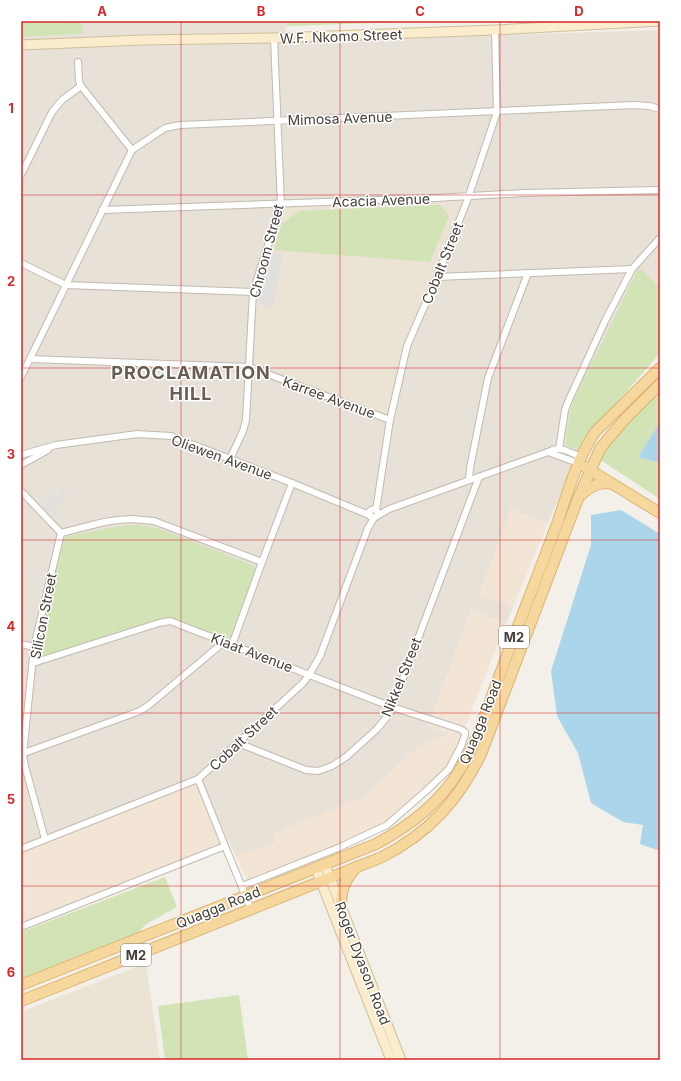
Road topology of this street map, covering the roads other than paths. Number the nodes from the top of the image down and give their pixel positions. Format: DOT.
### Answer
graph roads {
  1 [pos="660,21"];
  2 [pos="627,22"];
  3 [pos="495,30"];
  4 [pos="274,38"];
  5 [pos="21,46"];
  6 [pos="78,62"];
  7 [pos="81,86"];
  8 [pos="660,109"];
  9 [pos="497,112"];
  10 [pos="277,121"];
  11 [pos="132,150"];
  12 [pos="21,175"];
  13 [pos="660,190"];
  14 [pos="468,196"];
  15 [pos="281,204"];
  16 [pos="102,210"];
  17 [pos="660,238"];
  18 [pos="21,263"];
  19 [pos="632,269"];
  20 [pos="528,273"];
  21 [pos="437,277"];
  22 [pos="66,285"];
  23 [pos="253,292"];
  24 [pos="30,359"];
  25 [pos="249,367"];
  26 [pos="660,368"];
  27 [pos="21,377"];
  28 [pos="660,384"];
  29 [pos="390,420"];
  30 [pos="56,446"];
  31 [pos="559,448"];
  32 [pos="548,452"];
  33 [pos="21,454"];
  34 [pos="230,459"];
  35 [pos="580,460"];
  36 [pos="21,465"];
  37 [pos="593,466"];
  38 [pos="479,477"];
  39 [pos="469,480"];
  40 [pos="292,483"];
  41 [pos="615,485"];
  42 [pos="21,491"];
  43 [pos="579,496"];
  44 [pos="660,507"];
  45 [pos="373,513"];
  46 [pos="660,513"];
  47 [pos="61,533"];
  48 [pos="262,562"];
  49 [pos="224,642"];
  50 [pos="21,644"];
  51 [pos="232,646"];
  52 [pos="34,647"];
  53 [pos="33,663"];
  54 [pos="309,675"];
  55 [pos="392,707"];
  56 [pos="238,743"];
  57 [pos="24,753"];
  58 [pos="198,779"];
  59 [pos="44,840"];
  60 [pos="225,846"];
  61 [pos="21,849"];
  62 [pos="321,867"];
  63 [pos="356,868"];
  64 [pos="325,879"];
  65 [pos="242,886"];
  66 [pos="245,896"];
  67 [pos="341,905"];
  68 [pos="252,909"];
  69 [pos="21,927"];
  70 [pos="21,985"];
  71 [pos="21,1001"];
  72 [pos="391,1060"];
  73 [pos="400,1060"];
  1 -- 2 [label="main road, W.F. Nkomo Street"];
  2 -- 3 [label="main road, W.F. Nkomo Street"];
  3 -- 4 [label="main road, W.F. Nkomo Street"];
  3 -- 9 [label="street, Cobalt Street"];
  4 -- 5 [label="main road, W.F. Nkomo Street"];
  4 -- 10 [label="street, Chroom Street"];
  6 -- 7 [label="street"];
  7 -- 11 [label="street"];
  7 -- 12 [label="street"];
  8 -- 9 [label="street, Mimosa Avenue"];
  9 -- 10 [label="street, Mimosa Avenue"];
  9 -- 14 [label="street, Cobalt Street"];
  10 -- 11 [label="street, Mimosa Avenue"];
  10 -- 15 [label="street, Chroom Street"];
  11 -- 16 [label="street"];
  13 -- 14 [label="street, Acacia Avenue"];
  14 -- 15 [label="street, Acacia Avenue"];
  14 -- 21 [label="street, Cobalt Street"];
  15 -- 16 [label="street, Acacia Avenue"];
  15 -- 23 [label="street, Chroom Street"];
  16 -- 22 [label="street"];
  17 -- 19 [label="street"];
  18 -- 22 [label="street"];
  19 -- 20 [label="street"];
  19 -- 31 [label="street"];
  20 -- 21 [label="street"];
  20 -- 39 [label="street"];
  21 -- 29 [label="street, Cobalt Street"];
  22 -- 23 [label="street"];
  22 -- 24 [label="street"];
  23 -- 25 [label="street, Chroom Street"];
  24 -- 25 [label="street, Karree Avenue"];
  24 -- 27 [label="street"];
  25 -- 29 [label="street, Karree Avenue"];
  25 -- 34 [label="street, Chroom Street"];
  26 -- 35 [label="main road, Quagga Road / M2"];
  28 -- 37 [label="main road, Quagga Road / M2"];
  29 -- 45 [label="street, Cobalt Street"];
  30 -- 33 [label="street, Oliewen Avenue"];
  30 -- 34 [label="street, Oliewen Avenue"];
  30 -- 36 [label="street, Oliewen Avenue"];
  31 -- 32 [label="street"];
  31 -- 35 [label="street"];
  32 -- 35 [label="street"];
  32 -- 38 [label="street"];
  34 -- 40 [label="street, Oliewen Avenue"];
  35 -- 37 [label="main road"];
  35 -- 62 [label="main road, Quagga Road / M2"];
  37 -- 41 [label="main road"];
  37 -- 43 [label="main road, Quagga Road / M2"];
  37 -- 44 [label="main road"];
  38 -- 39 [label="street"];
  38 -- 55 [label="street, Nikkel Street"];
  39 -- 45 [label="street"];
  40 -- 45 [label="street, Oliewen Avenue"];
  40 -- 48 [label="street"];
  41 -- 43 [label="main road"];
  41 -- 46 [label="main road"];
  42 -- 47 [label="street"];
  43 -- 63 [label="main road, Quagga Road / M2"];
  45 -- 54 [label="street, Cobalt Street"];
  47 -- 48 [label="street"];
  47 -- 52 [label="street, Silicon Street"];
  48 -- 51 [label="street"];
  49 -- 51 [label="street, Kiaat Avenue"];
  49 -- 53 [label="street, Kiaat Avenue"];
  49 -- 57 [label="street"];
  50 -- 52 [label="street"];
  51 -- 54 [label="street, Kiaat Avenue"];
  52 -- 53 [label="street, Silicon Street"];
  53 -- 57 [label="street, Silicon Street"];
  54 -- 55 [label="street, Kiaat Avenue"];
  54 -- 56 [label="street, Cobalt Street"];
  55 -- 56 [label="street, Nikkel Street"];
  55 -- 65 [label="street, Kiaat Avenue"];
  56 -- 58 [label="street, Cobalt Street"];
  57 -- 59 [label="street, Silicon Street"];
  58 -- 59 [label="street, Cobalt Street"];
  58 -- 60 [label="street"];
  59 -- 61 [label="street, Cobalt Street"];
  60 -- 65 [label="street"];
  60 -- 69 [label="street"];
  62 -- 64 [label="main road, Roger Dyason Road"];
  62 -- 66 [label="main road, Quagga Road / M2"];
  63 -- 64 [label="main road, Quagga Road / M2"];
  63 -- 67 [label="main road"];
  64 -- 67 [label="main road, Roger Dyason Road"];
  64 -- 68 [label="main road, Quagga Road / M2"];
  64 -- 72 [label="main road, Roger Dyason Road"];
  65 -- 66 [label="street"];
  66 -- 68 [label="street"];
  66 -- 70 [label="main road, Quagga Road / M2"];
  67 -- 73 [label="main road, Roger Dyason Road"];
  68 -- 71 [label="main road, Quagga Road / M2"];
}
